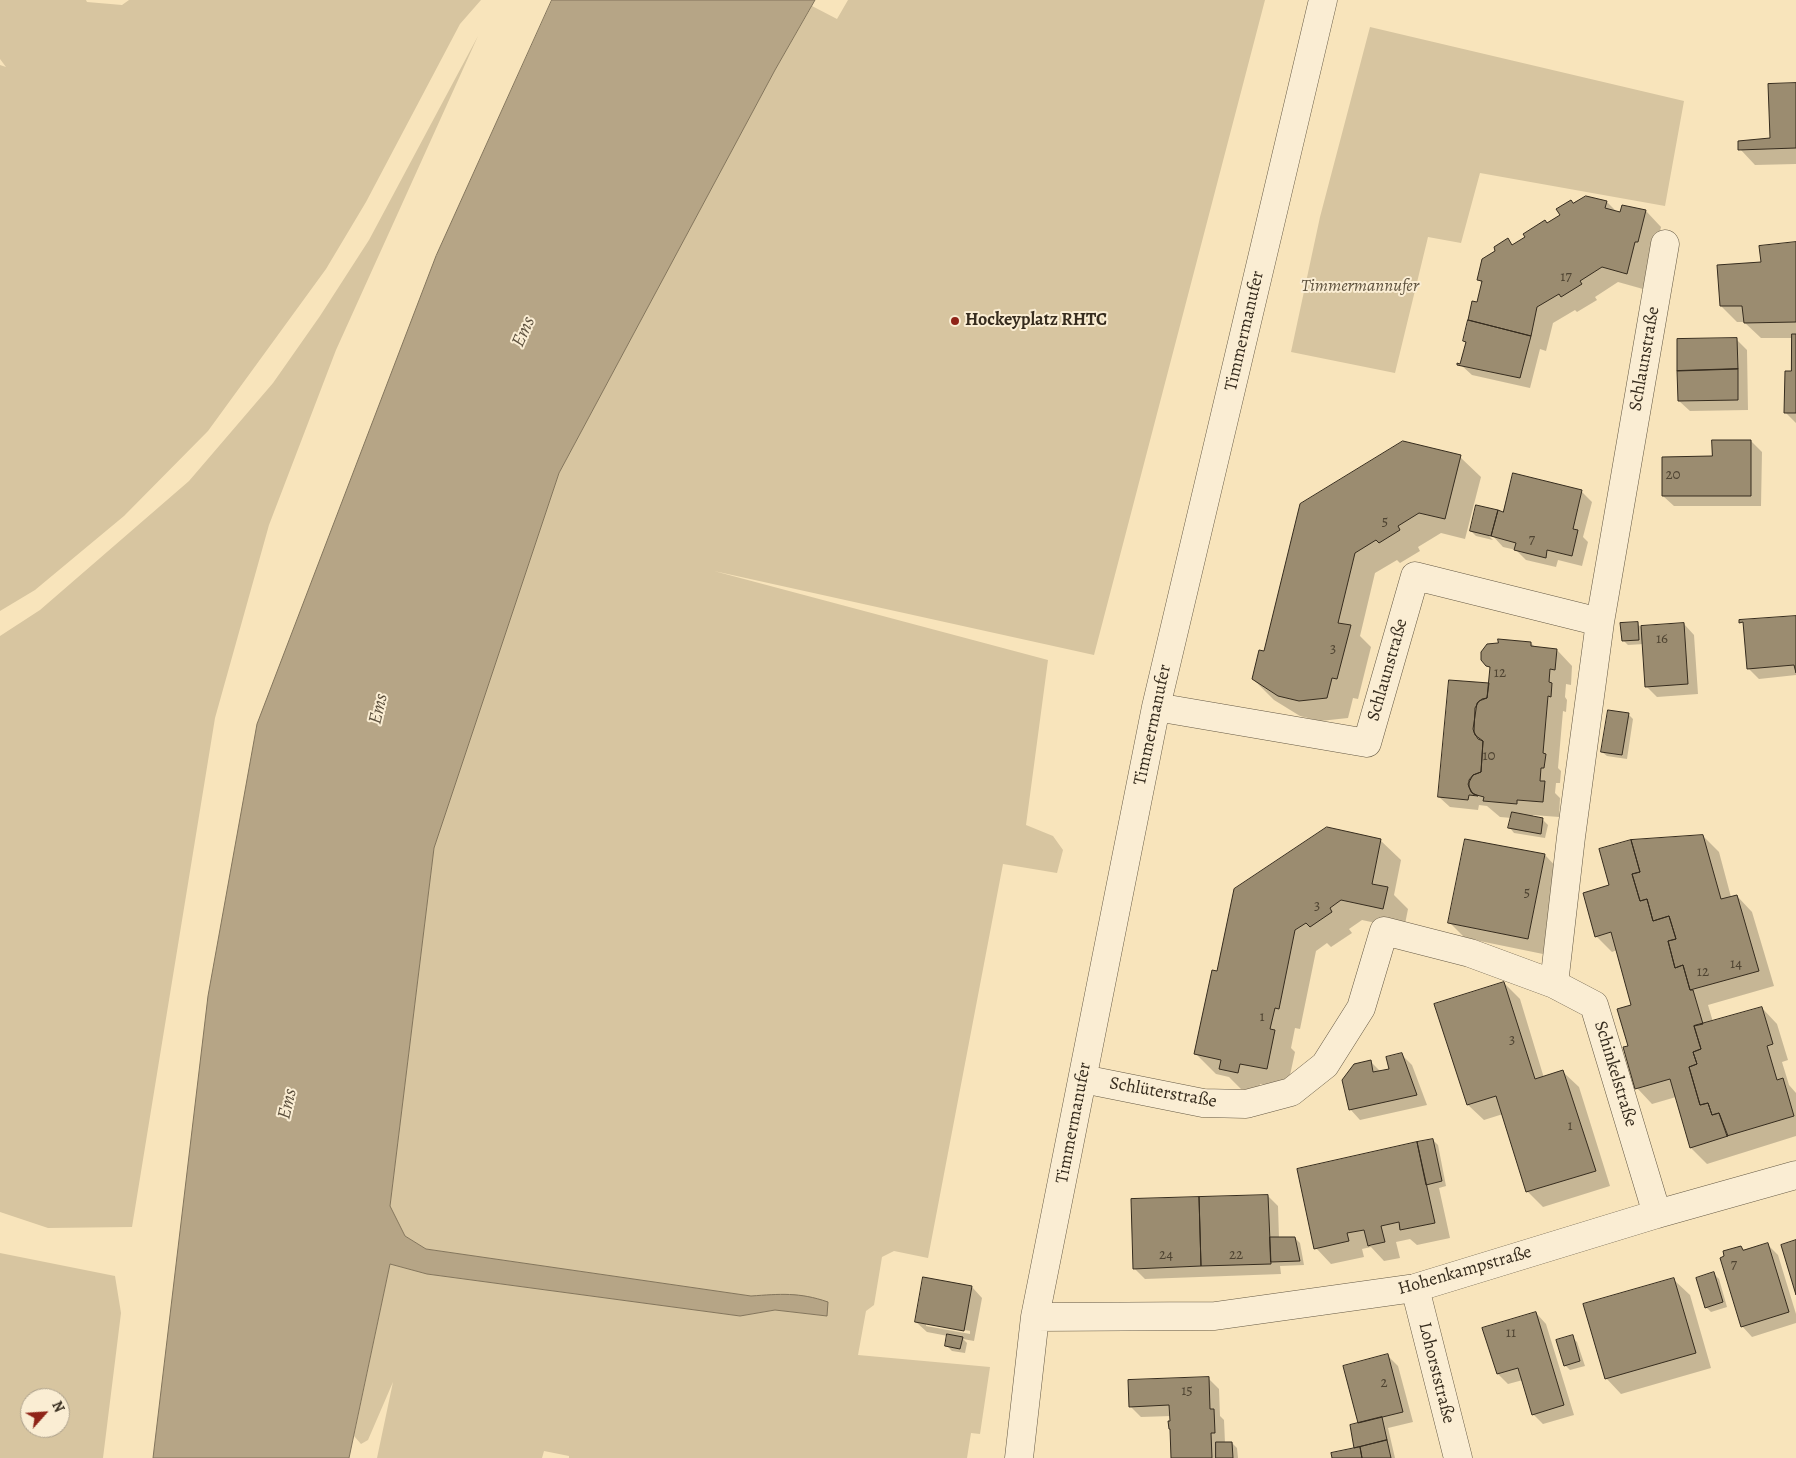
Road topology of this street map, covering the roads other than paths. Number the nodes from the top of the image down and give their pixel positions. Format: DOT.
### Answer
graph roads {
  1 [pos="1323,0"];
  2 [pos="1665,244"];
  3 [pos="1600,622"];
  4 [pos="1156,707"];
  5 [pos="1384,931"];
  6 [pos="1554,984"];
  7 [pos="1083,1079"];
  8 [pos="1796,1176"];
  9 [pos="1657,1214"];
  10 [pos="1415,1288"];
  11 [pos="1035,1317"];
  12 [pos="1019,1458"];
  13 [pos="1458,1458"];
  1 -- 4 [label="street, Timmermanufer"];
  2 -- 3 [label="street, Schlaunstraße"];
  3 -- 4 [label="street, Schlaunstraße"];
  3 -- 6 [label="street, Schlaunstraße"];
  4 -- 7 [label="street, Timmermanufer"];
  5 -- 6 [label="street, Schinkelstraße"];
  5 -- 7 [label="street, Schlüterstraße"];
  6 -- 9 [label="street, Schinkelstraße"];
  7 -- 11 [label="street, Timmermanufer"];
  8 -- 9 [label="street, Hohenkampstraße"];
  9 -- 10 [label="street, Hohenkampstraße"];
  10 -- 11 [label="street, Hohenkampstraße"];
  10 -- 13 [label="street, Lohorststraße"];
  11 -- 12 [label="street, Timmermanufer"];
}
